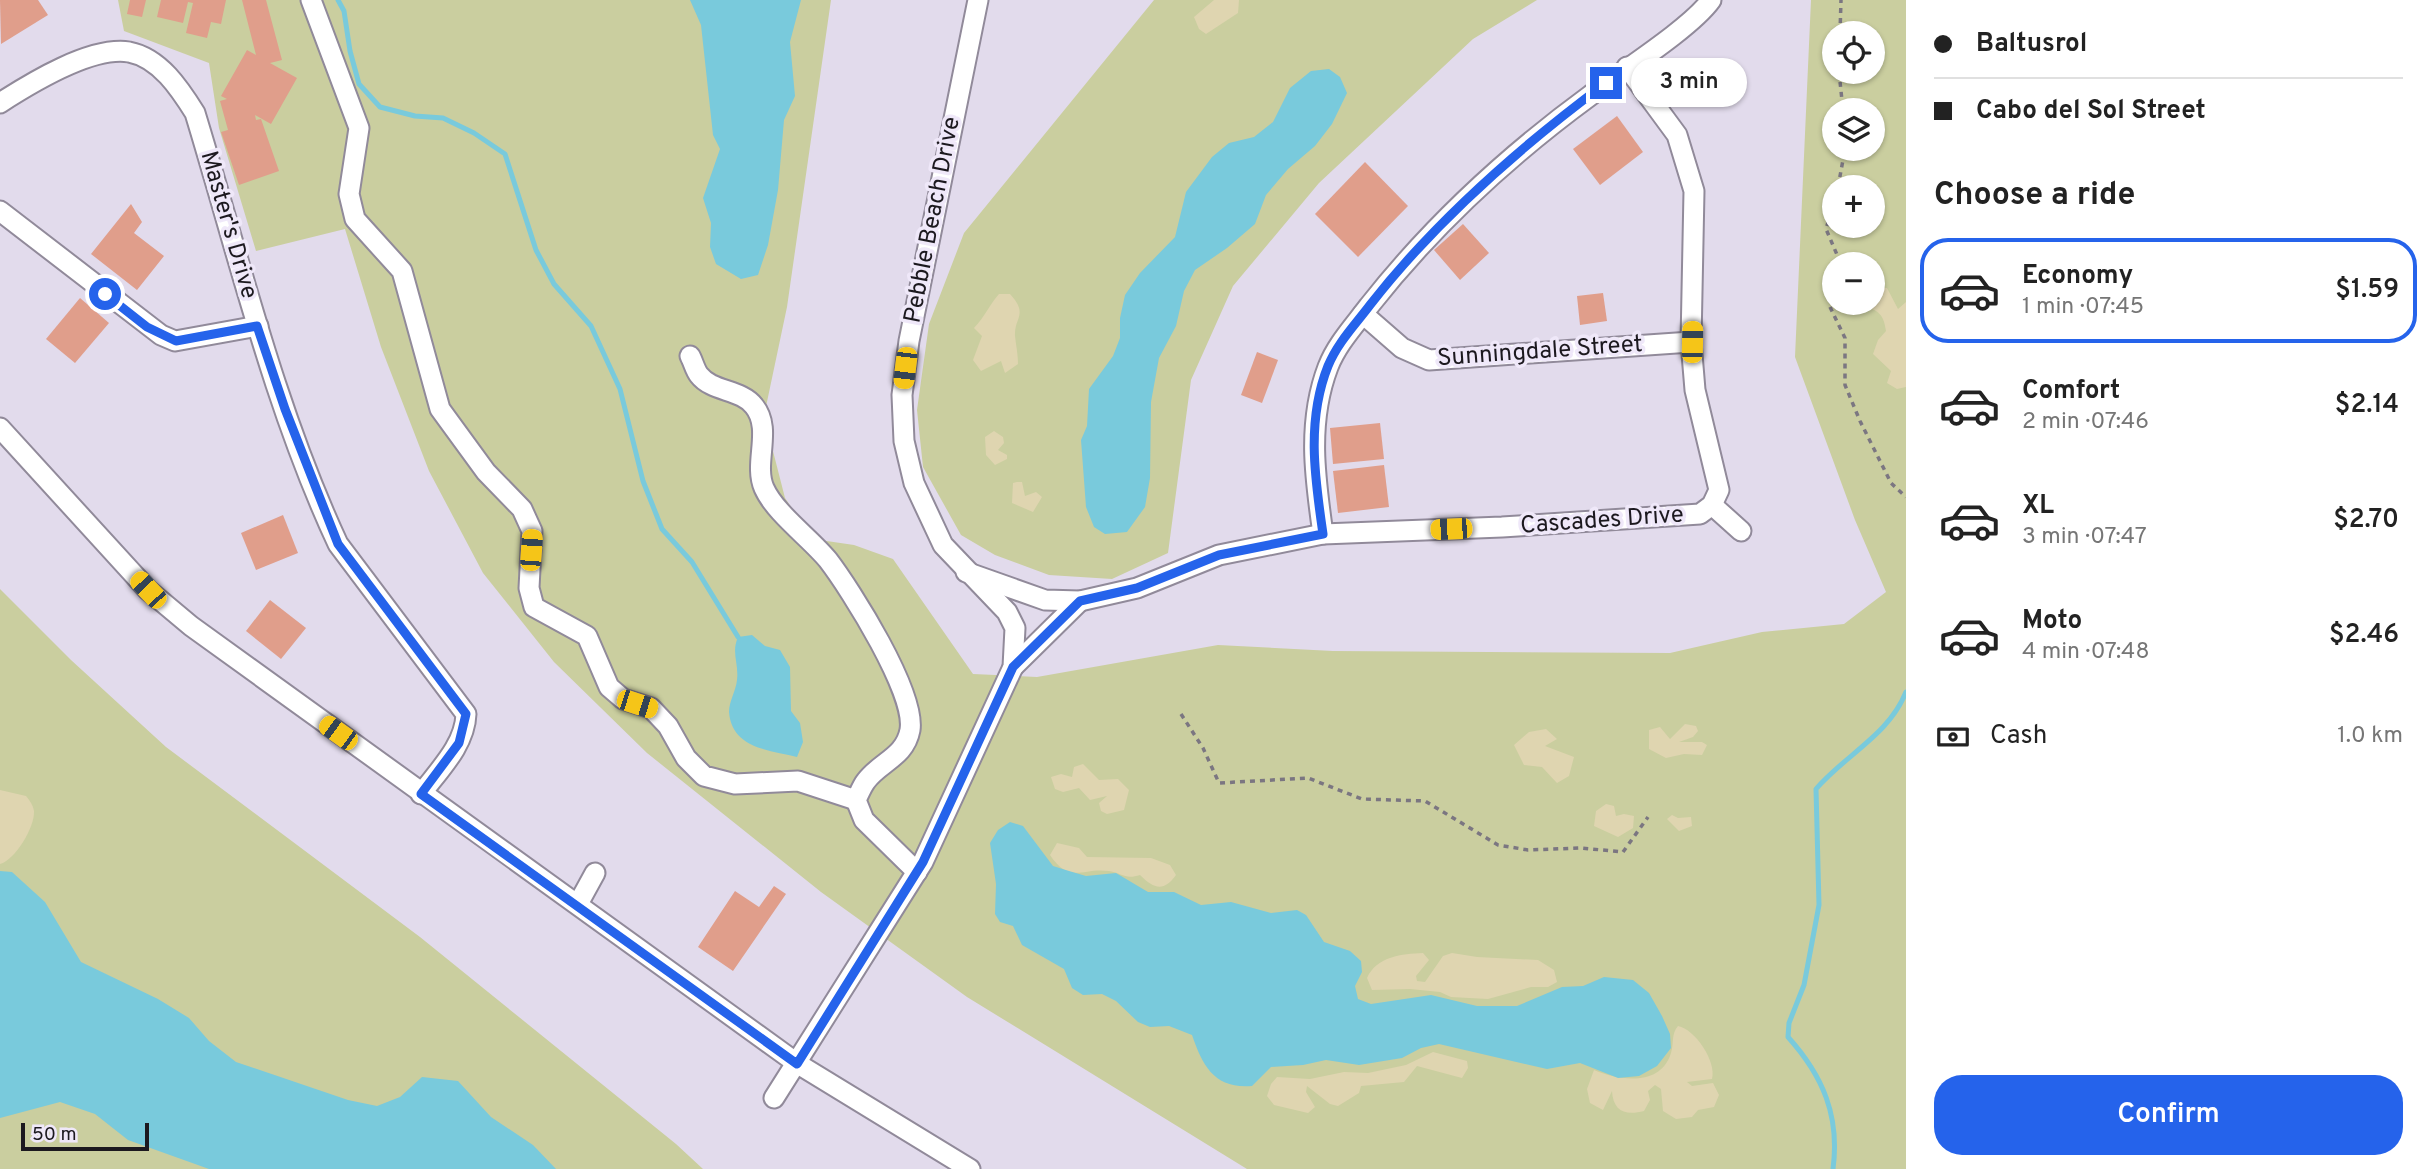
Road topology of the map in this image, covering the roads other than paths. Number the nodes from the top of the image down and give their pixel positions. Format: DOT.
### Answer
graph roads {
  1 [pos="311,0"];
  2 [pos="978,0"];
  3 [pos="1711,0"];
  4 [pos="1627,67"];
  5 [pos="0,103"];
  6 [pos="0,211"];
  7 [pos="1363,314"];
  8 [pos="257,326"];
  9 [pos="1692,342"];
  10 [pos="690,356"];
  11 [pos="0,428"];
  12 [pos="1712,505"];
  13 [pos="1741,531"];
  14 [pos="1323,534"];
  15 [pos="966,572"];
  16 [pos="1080,601"];
  17 [pos="1013,667"];
  18 [pos="421,794"];
  19 [pos="856,800"];
  20 [pos="917,872"];
  21 [pos="596,873"];
  22 [pos="578,904"];
  23 [pos="797,1064"];
  24 [pos="774,1098"];
  25 [pos="970,1169"];
  1 -- 19 [label="street"];
  2 -- 15 [label="street, Pebble Beach Drive"];
  3 -- 4 [label="street"];
  4 -- 7 [label="street"];
  4 -- 9 [label="street, Cascades Drive"];
  5 -- 8 [label="street, Master's Drive"];
  6 -- 8 [label="street"];
  7 -- 9 [label="street, Sunningdale Street"];
  7 -- 14 [label="street"];
  8 -- 18 [label="street, Master's Drive"];
  9 -- 12 [label="street, Cascades Drive"];
  10 -- 19 [label="street"];
  11 -- 18 [label="street"];
  12 -- 13 [label="street"];
  12 -- 14 [label="street, Cascades Drive"];
  14 -- 16 [label="street, Cascades Drive"];
  15 -- 16 [label="street, Cascades Drive"];
  15 -- 17 [label="street, Pebble Beach Drive"];
  16 -- 17 [label="street"];
  17 -- 20 [label="street, Pebble Beach Drive"];
  18 -- 22 [label="street"];
  19 -- 20 [label="street"];
  20 -- 23 [label="street, Pebble Beach Drive"];
  21 -- 22 [label="street"];
  22 -- 23 [label="street"];
  23 -- 24 [label="street, Pebble Beach Drive"];
  23 -- 25 [label="street"];
}
